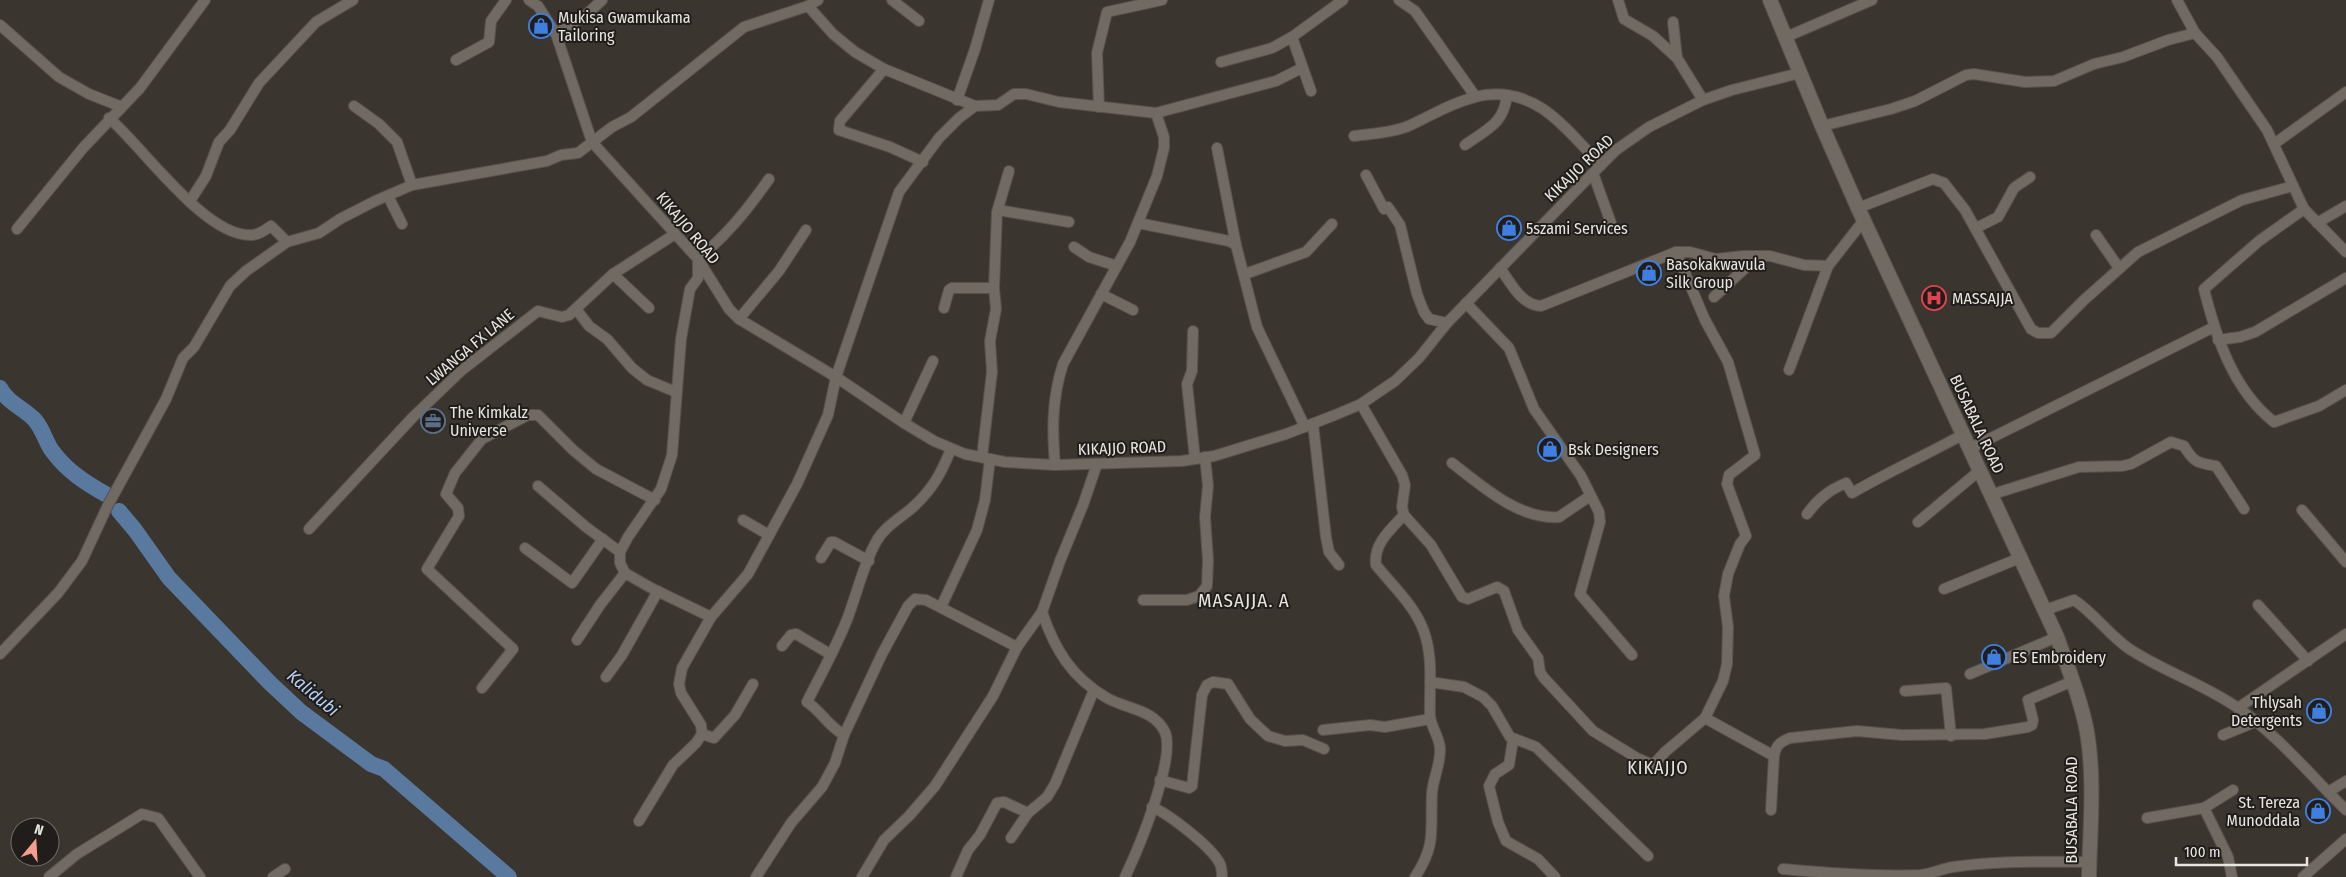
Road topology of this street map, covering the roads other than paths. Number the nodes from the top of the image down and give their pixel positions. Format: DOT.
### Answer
graph roads {
  1 [pos="353,0"];
  2 [pos="506,0"];
  3 [pos="529,0"];
  4 [pos="602,0"];
  5 [pos="818,0"];
  6 [pos="892,0"];
  7 [pos="989,0"];
  8 [pos="1162,0"];
  9 [pos="1343,0"];
  10 [pos="1399,0"];
  11 [pos="1618,0"];
  12 [pos="1770,0"];
  13 [pos="1872,0"];
  14 [pos="2178,0"];
  15 [pos="201,1"];
  16 [pos="1134,3"];
  17 [pos="808,6"];
  18 [pos="919,21"];
  19 [pos="1674,22"];
  20 [pos="0,25"];
  21 [pos="2194,33"];
  22 [pos="556,34"];
  23 [pos="1292,37"];
  24 [pos="1786,37"];
  25 [pos="1677,58"];
  26 [pos="456,60"];
  27 [pos="1221,62"];
  28 [pos="1302,68"];
  29 [pos="884,69"];
  30 [pos="1800,73"];
  31 [pos="1312,90"];
  32 [pos="2346,92"];
  33 [pos="1506,95"];
  34 [pos="1475,96"];
  35 [pos="957,100"];
  36 [pos="1703,100"];
  37 [pos="354,106"];
  38 [pos="975,106"];
  39 [pos="122,107"];
  40 [pos="1099,107"];
  41 [pos="1156,113"];
  42 [pos="108,118"];
  43 [pos="1822,126"];
  44 [pos="1354,136"];
  45 [pos="592,142"];
  46 [pos="2274,144"];
  47 [pos="1464,145"];
  48 [pos="1217,148"];
  49 [pos="923,162"];
  50 [pos="1597,169"];
  51 [pos="1009,171"];
  52 [pos="1366,175"];
  53 [pos="2030,177"];
  54 [pos="769,179"];
  55 [pos="412,185"];
  56 [pos="2293,186"];
  57 [pos="388,196"];
  58 [pos="190,201"];
  59 [pos="2346,206"];
  60 [pos="2304,209"];
  61 [pos="998,210"];
  62 [pos="1861,214"];
  63 [pos="1069,222"];
  64 [pos="1138,223"];
  65 [pos="402,224"];
  66 [pos="1332,224"];
  67 [pos="2317,224"];
  68 [pos="1612,226"];
  69 [pos="1976,228"];
  70 [pos="17,229"];
  71 [pos="806,230"];
  72 [pos="675,234"];
  73 [pos="2096,235"];
  74 [pos="287,242"];
  75 [pos="1236,245"];
  76 [pos="1074,247"];
  77 [pos="1676,252"];
  78 [pos="2346,252"];
  79 [pos="1758,256"];
  80 [pos="698,259"];
  81 [pos="1117,266"];
  82 [pos="1828,266"];
  83 [pos="1500,268"];
  84 [pos="2119,268"];
  85 [pos="613,274"];
  86 [pos="1245,274"];
  87 [pos="2346,278"];
  88 [pos="994,288"];
  89 [pos="1101,294"];
  90 [pos="1714,296"];
  91 [pos="1466,303"];
  92 [pos="649,308"];
  93 [pos="944,308"];
  94 [pos="576,309"];
  95 [pos="1134,310"];
  96 [pos="739,319"];
  97 [pos="1447,323"];
  98 [pos="2214,327"];
  99 [pos="1193,331"];
  100 [pos="2218,340"];
  101 [pos="933,360"];
  102 [pos="1790,370"];
  103 [pos="836,377"];
  104 [pos="2346,390"];
  105 [pos="676,392"];
  106 [pos="1361,404"];
  107 [pos="904,423"];
  108 [pos="1309,425"];
  109 [pos="1962,436"];
  110 [pos="951,449"];
  111 [pos="1969,449"];
  112 [pos="986,458"];
  113 [pos="1200,458"];
  114 [pos="1097,464"];
  115 [pos="1452,464"];
  116 [pos="1055,465"];
  117 [pos="1979,471"];
  118 [pos="538,486"];
  119 [pos="1990,495"];
  120 [pos="1590,496"];
  121 [pos="655,500"];
  122 [pos="2244,509"];
  123 [pos="2302,510"];
  124 [pos="1807,514"];
  125 [pos="1404,515"];
  126 [pos="743,520"];
  127 [pos="1918,522"];
  128 [pos="309,529"];
  129 [pos="769,536"];
  130 [pos="603,539"];
  131 [pos="525,548"];
  132 [pos="620,552"];
  133 [pos="2022,557"];
  134 [pos="820,558"];
  135 [pos="869,561"];
  136 [pos="2346,562"];
  137 [pos="1339,565"];
  138 [pos="625,572"];
  139 [pos="1944,589"];
  140 [pos="658,591"];
  141 [pos="1143,600"];
  142 [pos="2258,605"];
  143 [pos="941,608"];
  144 [pos="2045,610"];
  145 [pos="1042,612"];
  146 [pos="711,617"];
  147 [pos="2346,634"];
  148 [pos="2057,637"];
  149 [pos="577,640"];
  150 [pos="782,646"];
  151 [pos="1017,647"];
  152 [pos="0,654"];
  153 [pos="830,654"];
  154 [pos="1632,655"];
  155 [pos="2308,661"];
  156 [pos="1970,674"];
  157 [pos="606,677"];
  158 [pos="2073,681"];
  159 [pos="1430,682"];
  160 [pos="753,684"];
  161 [pos="482,688"];
  162 [pos="1094,690"];
  163 [pos="1905,691"];
  164 [pos="2238,708"];
  165 [pos="1705,718"];
  166 [pos="1430,719"];
  167 [pos="2255,722"];
  168 [pos="1323,730"];
  169 [pos="702,734"];
  170 [pos="2222,734"];
  171 [pos="844,735"];
  172 [pos="1951,736"];
  173 [pos="1513,740"];
  174 [pos="1324,749"];
  175 [pos="1774,756"];
  176 [pos="1160,780"];
  177 [pos="2346,781"];
  178 [pos="2233,790"];
  179 [pos="2328,792"];
  180 [pos="1152,807"];
  181 [pos="2204,808"];
  182 [pos="1771,810"];
  183 [pos="2346,810"];
  184 [pos="1028,813"];
  185 [pos="2148,818"];
  186 [pos="639,821"];
  187 [pos="1011,838"];
  188 [pos="2346,839"];
  189 [pos="1648,856"];
  190 [pos="2090,862"];
  191 [pos="285,869"];
  192 [pos="1783,869"];
  193 [pos="49,877"];
  194 [pos="200,877"];
  195 [pos="273,877"];
  196 [pos="756,877"];
  197 [pos="862,877"];
  198 [pos="956,877"];
  199 [pos="1126,877"];
  200 [pos="1222,877"];
  201 [pos="1415,877"];
  202 [pos="1554,877"];
  203 [pos="2089,877"];
  204 [pos="2232,877"];
  205 [pos="2303,877"];
  1 -- 58 [label="street"];
  2 -- 26 [label="street"];
  3 -- 22 [label="street, KIKAJJO ROAD"];
  4 -- 22 [label="street"];
  5 -- 17 [label="street"];
  6 -- 18 [label="street"];
  7 -- 35 [label="street"];
  8 -- 16 [label="street"];
  9 -- 23 [label="street"];
  10 -- 34 [label="street"];
  11 -- 25 [label="street"];
  12 -- 24 [label="street, BUSABALA ROAD"];
  13 -- 24 [label="street"];
  14 -- 21 [label="street"];
  15 -- 39 [label="street"];
  16 -- 40 [label="street"];
  17 -- 29 [label="street"];
  17 -- 45 [label="street"];
  19 -- 25 [label="street"];
  20 -- 39 [label="street"];
  21 -- 43 [label="street"];
  21 -- 46 [label="street"];
  22 -- 45 [label="street, KIKAJJO ROAD"];
  23 -- 27 [label="street"];
  23 -- 28 [label="street"];
  24 -- 30 [label="street, BUSABALA ROAD"];
  25 -- 36 [label="street"];
  28 -- 31 [label="street"];
  28 -- 41 [label="street"];
  29 -- 35 [label="street"];
  29 -- 49 [label="street"];
  30 -- 36 [label="street, KIKAJJO ROAD"];
  30 -- 43 [label="street, BUSABALA ROAD"];
  32 -- 46 [label="street"];
  33 -- 34 [label="street"];
  33 -- 47 [label="street"];
  33 -- 50 [label="street"];
  34 -- 44 [label="street"];
  35 -- 38 [label="street"];
  36 -- 50 [label="street, KIKAJJO ROAD"];
  37 -- 55 [label="street"];
  38 -- 40 [label="street"];
  38 -- 49 [label="street"];
  39 -- 42 [label="street"];
  40 -- 41 [label="street"];
  41 -- 64 [label="street"];
  42 -- 58 [label="street"];
  42 -- 70 [label="street"];
  43 -- 62 [label="street, BUSABALA ROAD"];
  45 -- 55 [label="street"];
  45 -- 72 [label="street, KIKAJJO ROAD"];
  46 -- 56 [label="street"];
  48 -- 75 [label="street"];
  49 -- 103 [label="street"];
  50 -- 68 [label="street"];
  50 -- 83 [label="street, KIKAJJO ROAD"];
  51 -- 61 [label="street"];
  52 -- 97 [label="street"];
  53 -- 69 [label="street"];
  54 -- 80 [label="street"];
  55 -- 57 [label="street"];
  56 -- 60 [label="street"];
  56 -- 84 [label="street"];
  57 -- 65 [label="street"];
  57 -- 74 [label="street"];
  58 -- 74 [label="street"];
  59 -- 67 [label="street"];
  60 -- 67 [label="street"];
  60 -- 98 [label="street"];
  61 -- 63 [label="street"];
  61 -- 88 [label="street"];
  62 -- 69 [label="street"];
  62 -- 82 [label="street"];
  62 -- 109 [label="street, BUSABALA ROAD"];
  64 -- 75 [label="street"];
  64 -- 81 [label="street"];
  66 -- 86 [label="street"];
  67 -- 78 [label="street"];
  69 -- 84 [label="street"];
  71 -- 96 [label="street"];
  72 -- 80 [label="street, KIKAJJO ROAD"];
  72 -- 85 [label="street, LWANGA FX LANE"];
  73 -- 84 [label="street"];
  74 -- 152 [label="street"];
  75 -- 86 [label="street"];
  76 -- 81 [label="street"];
  77 -- 79 [label="street"];
  77 -- 83 [label="street"];
  77 -- 165 [label="street"];
  79 -- 82 [label="street"];
  79 -- 90 [label="street"];
  80 -- 96 [label="street, KIKAJJO ROAD"];
  80 -- 105 [label="street"];
  81 -- 89 [label="street"];
  82 -- 102 [label="street"];
  83 -- 91 [label="street, KIKAJJO ROAD"];
  85 -- 92 [label="street"];
  85 -- 94 [label="street, LWANGA FX LANE"];
  86 -- 108 [label="street"];
  87 -- 100 [label="street"];
  88 -- 93 [label="street"];
  88 -- 112 [label="street"];
  89 -- 95 [label="street"];
  89 -- 116 [label="street"];
  91 -- 97 [label="street, KIKAJJO ROAD"];
  91 -- 120 [label="street"];
  94 -- 105 [label="street"];
  94 -- 128 [label="street, LWANGA FX LANE"];
  96 -- 103 [label="street, KIKAJJO ROAD"];
  97 -- 106 [label="street, KIKAJJO ROAD"];
  98 -- 100 [label="street"];
  98 -- 111 [label="street"];
  99 -- 113 [label="street"];
  100 -- 104 [label="street"];
  101 -- 107 [label="street"];
  103 -- 107 [label="street, KIKAJJO ROAD"];
  103 -- 129 [label="street"];
  105 -- 121 [label="street"];
  106 -- 108 [label="street, KIKAJJO ROAD"];
  106 -- 125 [label="street"];
  107 -- 110 [label="street, KIKAJJO ROAD"];
  108 -- 113 [label="street, KIKAJJO ROAD"];
  108 -- 137 [label="street"];
  109 -- 111 [label="street, BUSABALA ROAD"];
  109 -- 124 [label="street"];
  110 -- 112 [label="street, KIKAJJO ROAD"];
  110 -- 135 [label="street"];
  111 -- 117 [label="street, BUSABALA ROAD"];
  112 -- 116 [label="street, KIKAJJO ROAD"];
  112 -- 143 [label="street"];
  113 -- 114 [label="street, KIKAJJO ROAD"];
  113 -- 141 [label="street"];
  114 -- 116 [label="street, KIKAJJO ROAD"];
  114 -- 145 [label="street"];
  115 -- 120 [label="street"];
  117 -- 119 [label="street, BUSABALA ROAD"];
  117 -- 127 [label="street"];
  118 -- 130 [label="street"];
  119 -- 122 [label="street"];
  119 -- 133 [label="street, BUSABALA ROAD"];
  120 -- 154 [label="street"];
  121 -- 132 [label="street"];
  121 -- 161 [label="street"];
  123 -- 136 [label="street"];
  125 -- 159 [label="street"];
  125 -- 165 [label="street"];
  126 -- 129 [label="street"];
  129 -- 146 [label="street"];
  130 -- 131 [label="street"];
  130 -- 132 [label="street"];
  132 -- 138 [label="street"];
  133 -- 139 [label="street"];
  133 -- 144 [label="street, BUSABALA ROAD"];
  134 -- 135 [label="street"];
  135 -- 153 [label="street"];
  138 -- 140 [label="street"];
  138 -- 149 [label="street"];
  140 -- 146 [label="street"];
  140 -- 157 [label="street"];
  142 -- 155 [label="street"];
  143 -- 151 [label="street"];
  143 -- 171 [label="street"];
  144 -- 148 [label="street, BUSABALA ROAD"];
  144 -- 164 [label="street"];
  145 -- 151 [label="street"];
  145 -- 162 [label="street"];
  146 -- 169 [label="street"];
  147 -- 155 [label="street"];
  148 -- 156 [label="street"];
  148 -- 158 [label="street, BUSABALA ROAD"];
  150 -- 153 [label="street"];
  151 -- 197 [label="street"];
  153 -- 171 [label="street"];
  155 -- 164 [label="street"];
  158 -- 172 [label="street"];
  158 -- 190 [label="street, BUSABALA ROAD"];
  159 -- 166 [label="street"];
  159 -- 173 [label="street"];
  160 -- 169 [label="street"];
  162 -- 176 [label="street"];
  162 -- 184 [label="street"];
  163 -- 172 [label="street"];
  164 -- 167 [label="street"];
  165 -- 175 [label="street"];
  166 -- 168 [label="street"];
  166 -- 201 [label="street"];
  167 -- 170 [label="street"];
  167 -- 179 [label="street"];
  169 -- 186 [label="street"];
  171 -- 196 [label="street"];
  172 -- 175 [label="street"];
  173 -- 189 [label="street"];
  173 -- 202 [label="street"];
  174 -- 176 [label="street"];
  175 -- 182 [label="street"];
  176 -- 180 [label="street"];
  177 -- 179 [label="street"];
  178 -- 181 [label="street"];
  179 -- 183 [label="street"];
  180 -- 199 [label="street"];
  180 -- 200 [label="street"];
  181 -- 185 [label="street"];
  181 -- 204 [label="street"];
  184 -- 187 [label="street"];
  184 -- 198 [label="street"];
  188 -- 205 [label="street"];
  190 -- 192 [label="street"];
  190 -- 203 [label="street, BUSABALA ROAD"];
  191 -- 195 [label="street"];
  193 -- 194 [label="street"];
}
